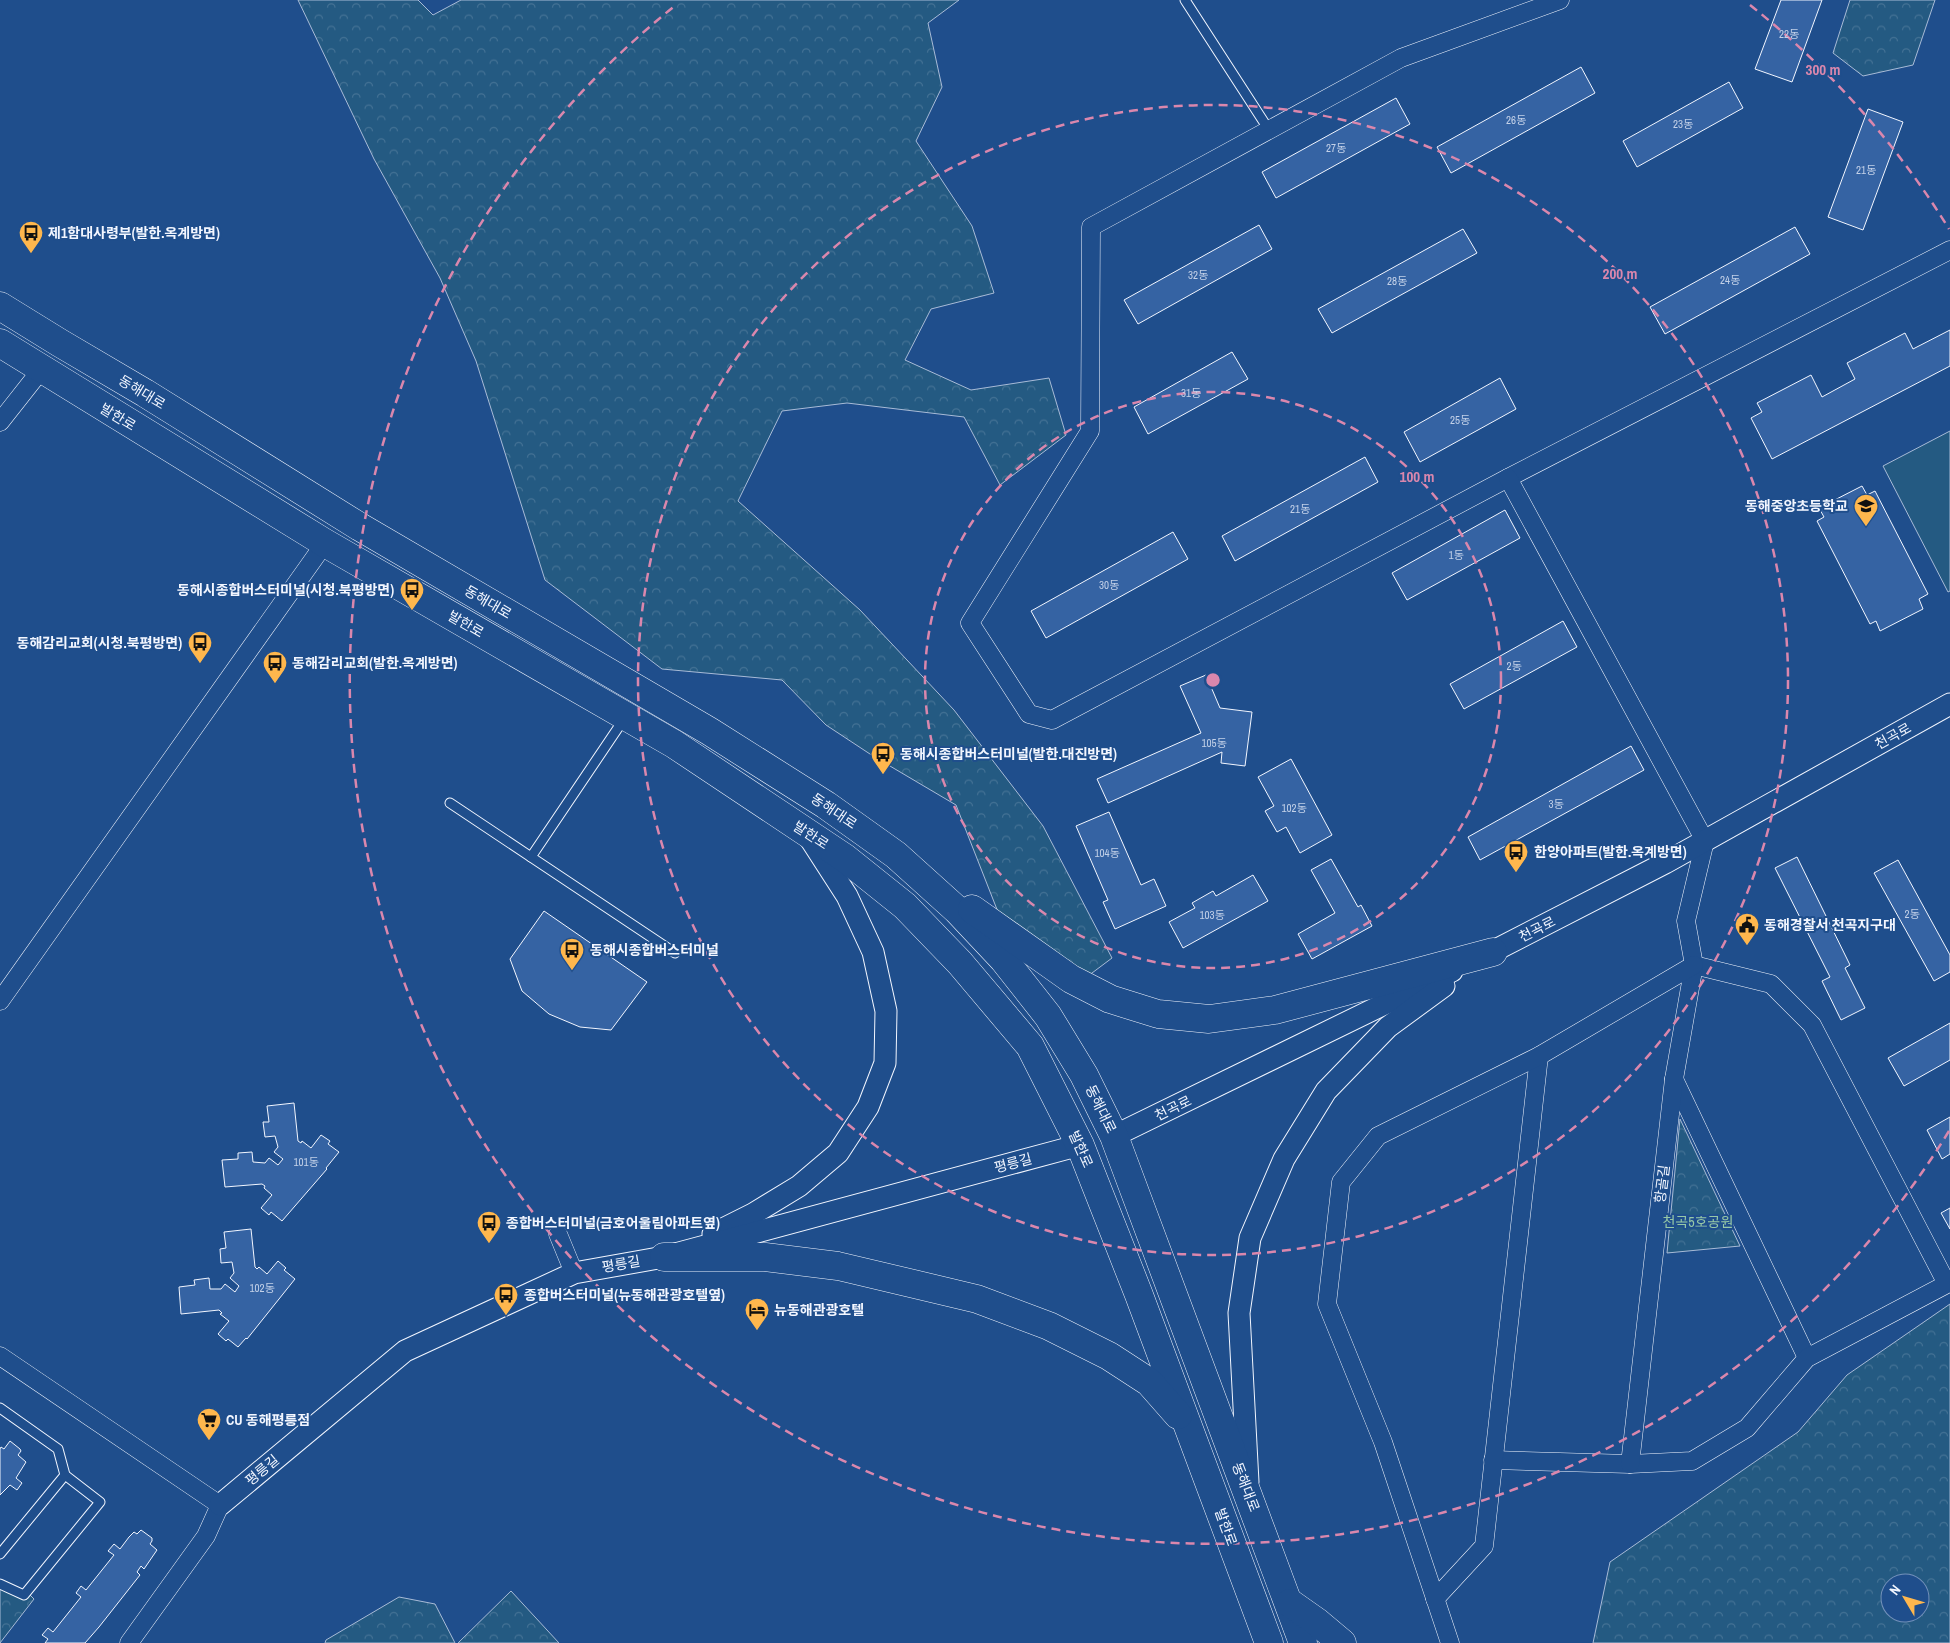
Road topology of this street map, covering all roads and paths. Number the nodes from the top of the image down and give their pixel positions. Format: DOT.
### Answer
graph roads {
  1 [pos="1185,0"];
  2 [pos="1560,0"];
  3 [pos="1269,130"];
  4 [pos="1950,250"];
  5 [pos="0,306"];
  6 [pos="0,343"];
  7 [pos="41,370"];
  8 [pos="0,422"];
  9 [pos="1508,478"];
  10 [pos="344,517"];
  11 [pos="325,543"];
  12 [pos="1950,704"];
  13 [pos="625,717"];
  14 [pos="450,803"];
  15 [pos="806,832"];
  16 [pos="1705,841"];
  17 [pos="896,854"];
  18 [pos="531,857"];
  19 [pos="1493,952"];
  20 [pos="675,953"];
  21 [pos="1694,965"];
  22 [pos="0,1001"];
  23 [pos="1539,1056"];
  24 [pos="1674,1080"];
  25 [pos="1114,1136"];
  26 [pos="1080,1146"];
  27 [pos="558,1234"];
  28 [pos="664,1257"];
  29 [pos="574,1273"];
  30 [pos="1948,1283"];
  31 [pos="0,1356"];
  32 [pos="1807,1358"];
  33 [pos="0,1408"];
  34 [pos="1189,1428"];
  35 [pos="1493,1460"];
  36 [pos="1630,1464"];
  37 [pos="65,1475"];
  38 [pos="1249,1495"];
  39 [pos="220,1505"];
  40 [pos="0,1554"];
  41 [pos="0,1584"];
  42 [pos="1435,1599"];
  43 [pos="1290,1603"];
  44 [pos="128,1643"];
  45 [pos="1269,1643"];
  46 [pos="1303,1643"];
  47 [pos="1342,1643"];
  48 [pos="1450,1643"];
  1 -- 3 [label="lane"];
  2 -- 3 [label="street"];
  3 -- 9 [label="street"];
  4 -- 9 [label="street"];
  5 -- 10 [label="main road, 동해대로"];
  6 -- 7 [label="main road, 발한로"];
  7 -- 8 [label="street"];
  7 -- 11 [label="main road, 발한로"];
  9 -- 16 [label="street"];
  10 -- 11 [label="main road"];
  10 -- 17 [label="main road, 동해대로"];
  11 -- 13 [label="main road, 발한로"];
  11 -- 22 [label="street"];
  12 -- 16 [label="street, 천곡로"];
  13 -- 15 [label="main road, 발한로"];
  13 -- 18 [label="lane"];
  14 -- 18 [label="lane"];
  15 -- 26 [label="main road, 발한로"];
  15 -- 28 [label="street"];
  16 -- 19 [label="street, 천곡로"];
  16 -- 21 [label="street"];
  17 -- 19 [label="main road"];
  17 -- 25 [label="main road, 동해대로"];
  18 -- 20 [label="lane"];
  19 -- 25 [label="street, 천곡로"];
  19 -- 38 [label="street"];
  21 -- 23 [label="street"];
  21 -- 24 [label="street, 항골길"];
  21 -- 30 [label="street"];
  23 -- 35 [label="street"];
  23 -- 42 [label="street"];
  24 -- 32 [label="street"];
  24 -- 36 [label="street, 항골길"];
  25 -- 26 [label="main road"];
  25 -- 38 [label="main road, 동해대로"];
  26 -- 28 [label="street, 평릉길"];
  26 -- 34 [label="main road, 발한로"];
  27 -- 29 [label="street"];
  28 -- 29 [label="street, 평릉길"];
  28 -- 34 [label="main road"];
  29 -- 39 [label="street, 평릉길"];
  30 -- 32 [label="street"];
  31 -- 39 [label="street"];
  32 -- 36 [label="street"];
  33 -- 37 [label="lane"];
  34 -- 45 [label="main road, 발한로"];
  35 -- 36 [label="street"];
  35 -- 42 [label="street"];
  37 -- 40 [label="lane"];
  37 -- 41 [label="lane"];
  38 -- 43 [label="main road, 동해대로"];
  39 -- 44 [label="street, 평릉길"];
  42 -- 48 [label="street"];
  43 -- 46 [label="main road, 동해대로"];
  43 -- 47 [label="main road"];
}
